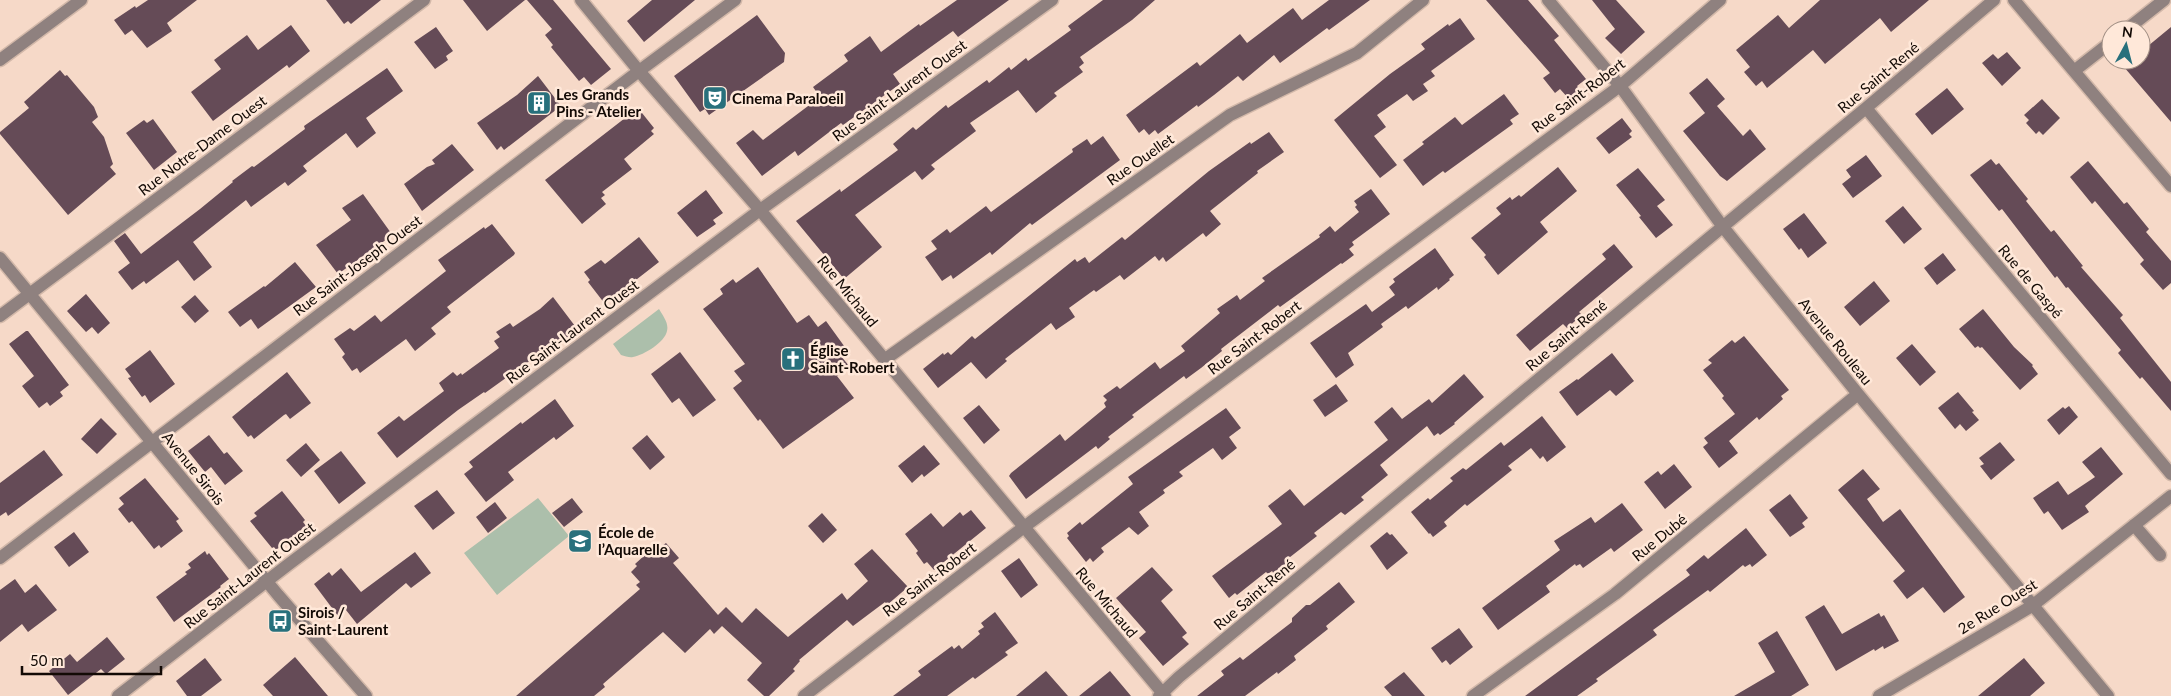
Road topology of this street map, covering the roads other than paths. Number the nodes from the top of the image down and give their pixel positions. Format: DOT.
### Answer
graph roads {
  1 [pos="81,0"];
  2 [pos="424,0"];
  3 [pos="581,0"];
  4 [pos="735,0"];
  5 [pos="1052,0"];
  6 [pos="1423,0"];
  7 [pos="1548,0"];
  8 [pos="1720,0"];
  9 [pos="1994,0"];
  10 [pos="2014,0"];
  11 [pos="2164,0"];
  12 [pos="2139,20"];
  13 [pos="2101,50"];
  14 [pos="0,60"];
  15 [pos="639,71"];
  16 [pos="2074,71"];
  17 [pos="1620,86"];
  18 [pos="1866,108"];
  19 [pos="2171,186"];
  20 [pos="760,210"];
  21 [pos="1723,227"];
  22 [pos="0,258"];
  23 [pos="30,294"];
  24 [pos="0,316"];
  25 [pos="884,360"];
  26 [pos="1858,394"];
  27 [pos="151,442"];
  28 [pos="2171,474"];
  29 [pos="2171,496"];
  30 [pos="2134,525"];
  31 [pos="1024,527"];
  32 [pos="2160,555"];
  33 [pos="0,558"];
  34 [pos="267,582"];
  35 [pos="2032,606"];
  36 [pos="1162,695"];
  37 [pos="118,696"];
  38 [pos="366,696"];
  39 [pos="804,696"];
  40 [pos="1472,696"];
  41 [pos="1879,696"];
  42 [pos="2108,696"];
  1 -- 14 [label="street"];
  2 -- 23 [label="street, Rue Notre-Dame Ouest"];
  3 -- 15 [label="street, Rue Michaud"];
  4 -- 15 [label="street, Rue Saint-Joseph Ouest"];
  5 -- 20 [label="street, Rue Saint-Laurent Ouest"];
  6 -- 25 [label="street, Rue Ouellet"];
  7 -- 17 [label="street, Avenue Rouleau"];
  8 -- 17 [label="street, Rue Saint-Robert"];
  9 -- 18 [label="street, Rue Saint-René"];
  10 -- 16 [label="street"];
  11 -- 12 [label="street"];
  13 -- 16 [label="street"];
  15 -- 20 [label="street, Rue Michaud"];
  15 -- 27 [label="street, Rue Saint-Joseph Ouest"];
  16 -- 19 [label="street"];
  17 -- 21 [label="street, Avenue Rouleau"];
  17 -- 31 [label="street, Rue Saint-Robert"];
  18 -- 21 [label="street, Rue Saint-René"];
  18 -- 28 [label="street, Rue de Gaspé"];
  20 -- 25 [label="street, Rue Michaud"];
  20 -- 34 [label="street, Rue Saint-Laurent Ouest"];
  21 -- 26 [label="street, Avenue Rouleau"];
  21 -- 36 [label="street, Rue Saint-René"];
  22 -- 23 [label="street, Avenue Sirois"];
  23 -- 24 [label="street, Rue Notre-Dame Ouest"];
  23 -- 27 [label="street, Avenue Sirois"];
  25 -- 31 [label="street, Rue Michaud"];
  26 -- 35 [label="street, Avenue Rouleau"];
  26 -- 40 [label="street, Rue Dubé"];
  27 -- 33 [label="street, Rue Saint-Joseph Ouest"];
  27 -- 34 [label="street, Avenue Sirois"];
  29 -- 30 [label="street, 2e Rue Ouest"];
  30 -- 32 [label="street"];
  30 -- 35 [label="street, 2e Rue Ouest"];
  31 -- 36 [label="street, Rue Michaud"];
  31 -- 39 [label="street, Rue Saint-Robert"];
  34 -- 37 [label="street, Rue Saint-Laurent Ouest"];
  34 -- 38 [label="street, Avenue Sirois"];
  35 -- 41 [label="street, 2e Rue Ouest"];
  35 -- 42 [label="street, Avenue Rouleau"];
}
